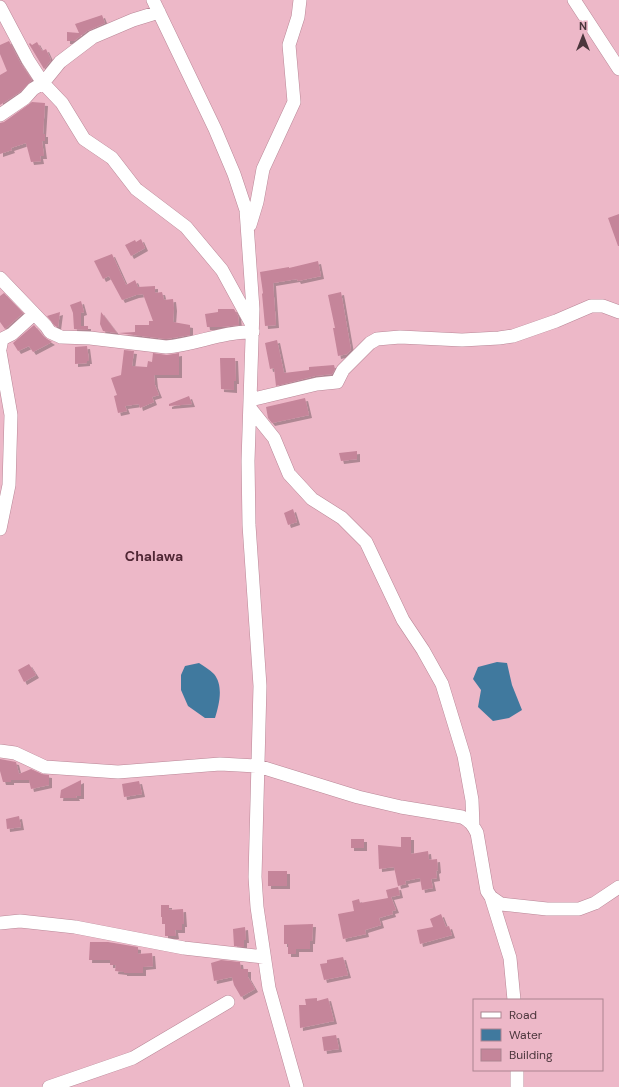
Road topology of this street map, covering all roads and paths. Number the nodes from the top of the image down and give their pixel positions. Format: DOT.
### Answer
graph roads {
  1 [pos="300,0"];
  2 [pos="574,0"];
  3 [pos="156,6"];
  4 [pos="0,7"];
  5 [pos="619,69"];
  6 [pos="43,83"];
  7 [pos="0,115"];
  8 [pos="248,230"];
  9 [pos="0,278"];
  10 [pos="619,312"];
  11 [pos="34,314"];
  12 [pos="253,329"];
  13 [pos="0,350"];
  14 [pos="250,404"];
  15 [pos="0,529"];
  16 [pos="0,750"];
  17 [pos="258,766"];
  18 [pos="473,826"];
  19 [pos="619,886"];
  20 [pos="491,897"];
  21 [pos="0,923"];
  22 [pos="264,956"];
  23 [pos="514,999"];
  24 [pos="228,1002"];
  25 [pos="518,1071"];
  26 [pos="49,1087"];
  27 [pos="297,1087"];
  28 [pos="517,1087"];
  1 -- 8 [label="street"];
  2 -- 5 [label="street"];
  3 -- 6 [label="street"];
  3 -- 8 [label="street"];
  4 -- 6 [label="street"];
  6 -- 7 [label="street"];
  6 -- 12 [label="street"];
  8 -- 12 [label="street"];
  9 -- 11 [label="street"];
  10 -- 14 [label="street"];
  11 -- 12 [label="street"];
  11 -- 13 [label="street"];
  12 -- 14 [label="street"];
  13 -- 15 [label="street"];
  14 -- 17 [label="street"];
  14 -- 18 [label="street"];
  16 -- 17 [label="street"];
  17 -- 18 [label="street"];
  17 -- 22 [label="street"];
  18 -- 20 [label="street"];
  19 -- 20 [label="street"];
  20 -- 23 [label="street"];
  21 -- 22 [label="street"];
  22 -- 27 [label="street"];
  24 -- 26 [label="street"];
  25 -- 28 [label="street"];
}
